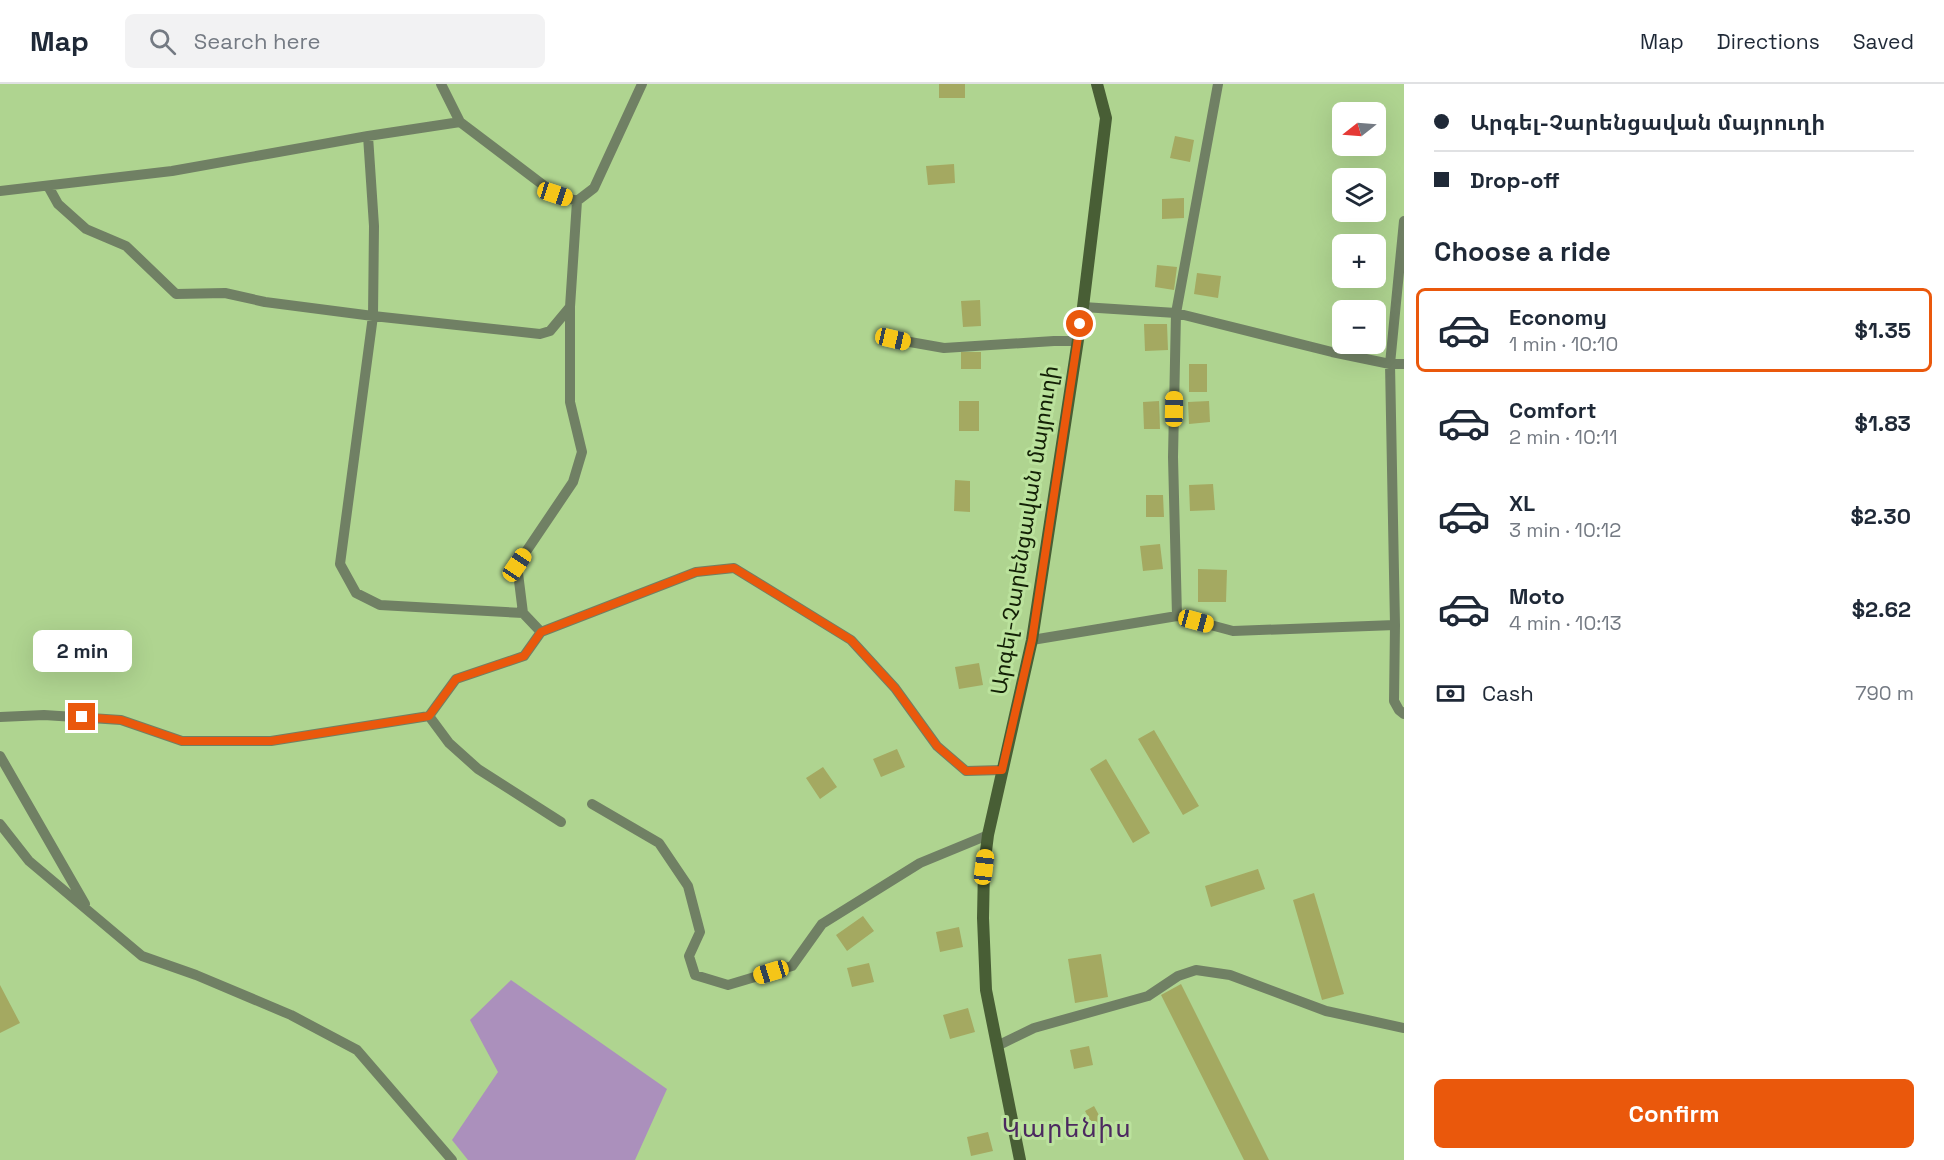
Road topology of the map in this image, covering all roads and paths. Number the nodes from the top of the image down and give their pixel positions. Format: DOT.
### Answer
graph roads {
  1 [pos="441,84"];
  2 [pos="642,84"];
  3 [pos="1097,84"];
  4 [pos="1218,84"];
  5 [pos="460,122"];
  6 [pos="368,136"];
  7 [pos="48,186"];
  8 [pos="0,191"];
  9 [pos="577,201"];
  10 [pos="1404,221"];
  11 [pos="570,307"];
  12 [pos="1083,307"];
  13 [pos="1176,313"];
  14 [pos="373,316"];
  15 [pos="893,339"];
  16 [pos="1077,341"];
  17 [pos="1390,364"];
  18 [pos="1404,364"];
  19 [pos="523,613"];
  20 [pos="1177,616"];
  21 [pos="1395,625"];
  22 [pos="541,632"];
  23 [pos="1032,640"];
  24 [pos="1404,714"];
  25 [pos="429,716"];
  26 [pos="0,717"];
  27 [pos="0,756"];
  28 [pos="1002,770"];
  29 [pos="592,804"];
  30 [pos="561,822"];
  31 [pos="0,824"];
  32 [pos="988,835"];
  33 [pos="88,910"];
  34 [pos="1404,1028"];
  35 [pos="997,1046"];
  36 [pos="452,1160"];
  37 [pos="1020,1160"];
  1 -- 5 [label="street"];
  2 -- 9 [label="street"];
  3 -- 12 [label="main road, Արգել-Չարենցավան մայրուղի"];
  4 -- 13 [label="street"];
  5 -- 6 [label="street"];
  5 -- 9 [label="street"];
  6 -- 7 [label="street"];
  6 -- 14 [label="street"];
  7 -- 8 [label="street"];
  7 -- 14 [label="street"];
  9 -- 11 [label="street"];
  10 -- 17 [label="street"];
  11 -- 14 [label="street"];
  11 -- 19 [label="street"];
  12 -- 13 [label="street"];
  12 -- 16 [label="main road, Արգել-Չարենցավան մայրուղի"];
  13 -- 17 [label="street"];
  13 -- 20 [label="street"];
  14 -- 19 [label="street"];
  15 -- 16 [label="street"];
  16 -- 23 [label="main road, Արգել-Չարենցավան մայրուղի"];
  17 -- 18 [label="street"];
  17 -- 21 [label="street"];
  19 -- 22 [label="street"];
  20 -- 21 [label="street"];
  20 -- 23 [label="street"];
  21 -- 24 [label="street"];
  22 -- 25 [label="street"];
  22 -- 28 [label="street"];
  23 -- 28 [label="main road, Արգել-Չարենցավան մայրուղի"];
  25 -- 26 [label="street"];
  25 -- 30 [label="street"];
  27 -- 33 [label="street"];
  28 -- 32 [label="main road, Արգել-Չարենցավան մայրուղի"];
  29 -- 32 [label="street"];
  31 -- 33 [label="street"];
  32 -- 35 [label="main road, Արգել-Չարենցավան մայրուղի"];
  33 -- 36 [label="street"];
  34 -- 35 [label="street"];
  35 -- 37 [label="main road, Արգել-Չարենցավան մայրուղի"];
}
